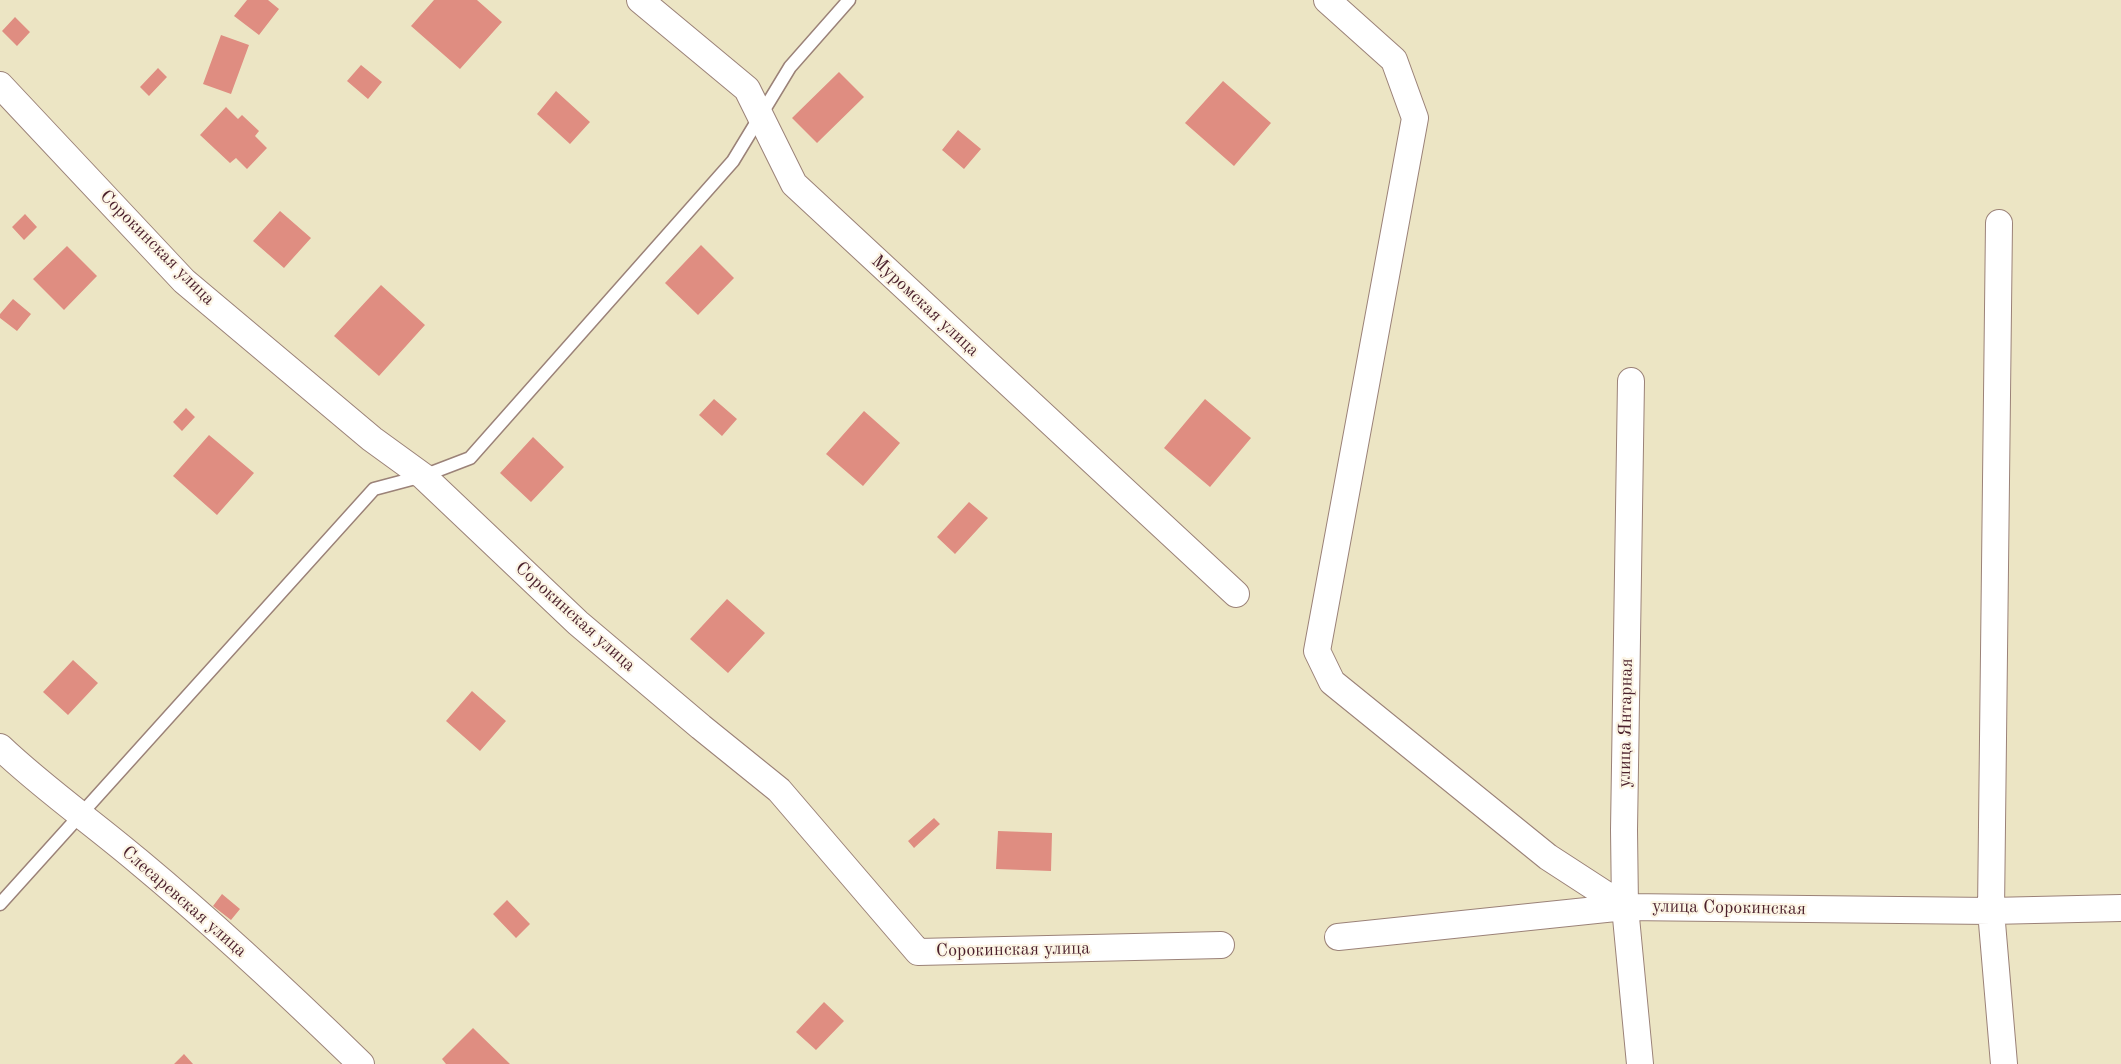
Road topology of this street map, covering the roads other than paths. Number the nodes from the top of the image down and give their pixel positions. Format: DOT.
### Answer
graph roads {
  1 [pos="640,0"];
  2 [pos="849,0"];
  3 [pos="1327,0"];
  4 [pos="0,85"];
  5 [pos="761,116"];
  6 [pos="1999,223"];
  7 [pos="1631,381"];
  8 [pos="423,476"];
  9 [pos="1236,594"];
  10 [pos="0,747"];
  11 [pos="81,815"];
  12 [pos="0,904"];
  13 [pos="1625,908"];
  14 [pos="2121,908"];
  15 [pos="1991,911"];
  16 [pos="1338,937"];
  17 [pos="1221,945"];
  18 [pos="361,1064"];
  19 [pos="1640,1064"];
  20 [pos="2004,1064"];
  1 -- 5 [label="street, Муромская улица"];
  2 -- 5 [label="lane"];
  3 -- 13 [label="street"];
  4 -- 8 [label="street, Сорокинская улица"];
  5 -- 8 [label="lane"];
  5 -- 9 [label="street, Муромская улица"];
  6 -- 15 [label="street"];
  7 -- 13 [label="street, улица Янтарная"];
  8 -- 11 [label="lane"];
  8 -- 17 [label="street, Сорокинская улица"];
  10 -- 11 [label="street, Слесаревская улица"];
  11 -- 12 [label="lane"];
  11 -- 18 [label="street, Слесаревская улица"];
  13 -- 15 [label="street, улица Сорокинская"];
  13 -- 16 [label="street, улица Сорокинская"];
  13 -- 19 [label="street, улица Янтарная"];
  14 -- 15 [label="street, улица Сорокинская"];
  15 -- 20 [label="street"];
}
